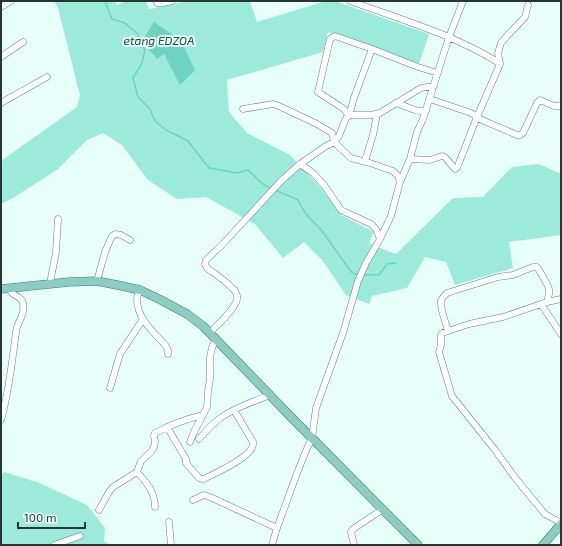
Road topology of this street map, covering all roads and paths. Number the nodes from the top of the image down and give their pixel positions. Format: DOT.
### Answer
graph roads {
  1 [pos="11,1"];
  2 [pos="156,1"];
  3 [pos="172,1"];
  4 [pos="350,1"];
  5 [pos="460,2"];
  6 [pos="528,5"];
  7 [pos="1,7"];
  8 [pos="449,38"];
  9 [pos="23,42"];
  10 [pos="372,49"];
  11 [pos="1,57"];
  12 [pos="500,64"];
  13 [pos="438,73"];
  14 [pos="47,77"];
  15 [pos="434,86"];
  16 [pos="430,99"];
  17 [pos="1,103"];
  18 [pos="395,103"];
  19 [pos="561,106"];
  20 [pos="243,109"];
  21 [pos="426,111"];
  22 [pos="377,114"];
  23 [pos="349,116"];
  24 [pos="477,117"];
  25 [pos="334,142"];
  26 [pos="410,159"];
  27 [pos="365,162"];
  28 [pos="300,164"];
  29 [pos="400,182"];
  30 [pos="58,219"];
  31 [pos="380,239"];
  32 [pos="130,240"];
  33 [pos="96,281"];
  34 [pos="50,283"];
  35 [pos="5,289"];
  36 [pos="140,290"];
  37 [pos="561,299"];
  38 [pos="544,303"];
  39 [pos="143,319"];
  40 [pos="448,331"];
  41 [pos="561,334"];
  42 [pos="213,336"];
  43 [pos="168,354"];
  44 [pos="110,388"];
  45 [pos="270,395"];
  46 [pos="234,410"];
  47 [pos="203,415"];
  48 [pos="1,420"];
  49 [pos="167,427"];
  50 [pos="312,438"];
  51 [pos="198,439"];
  52 [pos="190,442"];
  53 [pos="137,472"];
  54 [pos="193,500"];
  55 [pos="155,507"];
  56 [pos="383,509"];
  57 [pos="99,510"];
  58 [pos="168,522"];
  59 [pos="561,524"];
  60 [pos="276,528"];
  61 [pos="80,536"];
  62 [pos="54,545"];
  63 [pos="171,545"];
  64 [pos="272,545"];
  65 [pos="354,545"];
  66 [pos="418,545"];
  67 [pos="543,545"];
  1 -- 7 [label="street"];
  2 -- 3 [label="street"];
  4 -- 8 [label="street"];
  5 -- 8 [label="street"];
  6 -- 12 [label="street"];
  8 -- 12 [label="street"];
  8 -- 13 [label="street"];
  9 -- 11 [label="street"];
  10 -- 13 [label="street"];
  10 -- 23 [label="street"];
  10 -- 23 [label="street"];
  12 -- 24 [label="street"];
  13 -- 15 [label="street"];
  14 -- 17 [label="street"];
  15 -- 16 [label="street"];
  15 -- 18 [label="street"];
  16 -- 21 [label="street"];
  16 -- 24 [label="street"];
  18 -- 21 [label="street"];
  18 -- 22 [label="street"];
  19 -- 24 [label="street"];
  20 -- 25 [label="street"];
  21 -- 26 [label="street"];
  22 -- 23 [label="street"];
  22 -- 27 [label="street"];
  23 -- 25 [label="street"];
  24 -- 26 [label="street"];
  25 -- 27 [label="street"];
  25 -- 28 [label="street"];
  26 -- 29 [label="street"];
  27 -- 29 [label="street"];
  28 -- 31 [label="street"];
  28 -- 42 [label="street"];
  29 -- 31 [label="street"];
  30 -- 34 [label="street"];
  31 -- 50 [label="street"];
  32 -- 33 [label="street"];
  33 -- 34 [label="main road"];
  33 -- 36 [label="main road"];
  34 -- 35 [label="main road"];
  35 -- 48 [label="street"];
  36 -- 39 [label="street"];
  36 -- 42 [label="main road"];
  37 -- 38 [label="street"];
  38 -- 40 [label="street"];
  38 -- 40 [label="street"];
  38 -- 41 [label="street"];
  39 -- 43 [label="street"];
  39 -- 44 [label="street"];
  40 -- 59 [label="street"];
  42 -- 45 [label="main road"];
  42 -- 47 [label="street"];
  45 -- 46 [label="street"];
  45 -- 50 [label="main road"];
  46 -- 49 [label="street"];
  46 -- 51 [label="street"];
  47 -- 49 [label="street"];
  47 -- 52 [label="street"];
  49 -- 53 [label="street"];
  50 -- 56 [label="main road"];
  50 -- 60 [label="street"];
  53 -- 55 [label="street"];
  53 -- 57 [label="street"];
  54 -- 60 [label="street"];
  56 -- 65 [label="street"];
  56 -- 66 [label="main road"];
  58 -- 63 [label="street"];
  59 -- 67 [label="main road"];
  60 -- 64 [label="street"];
  61 -- 62 [label="street"];
}
